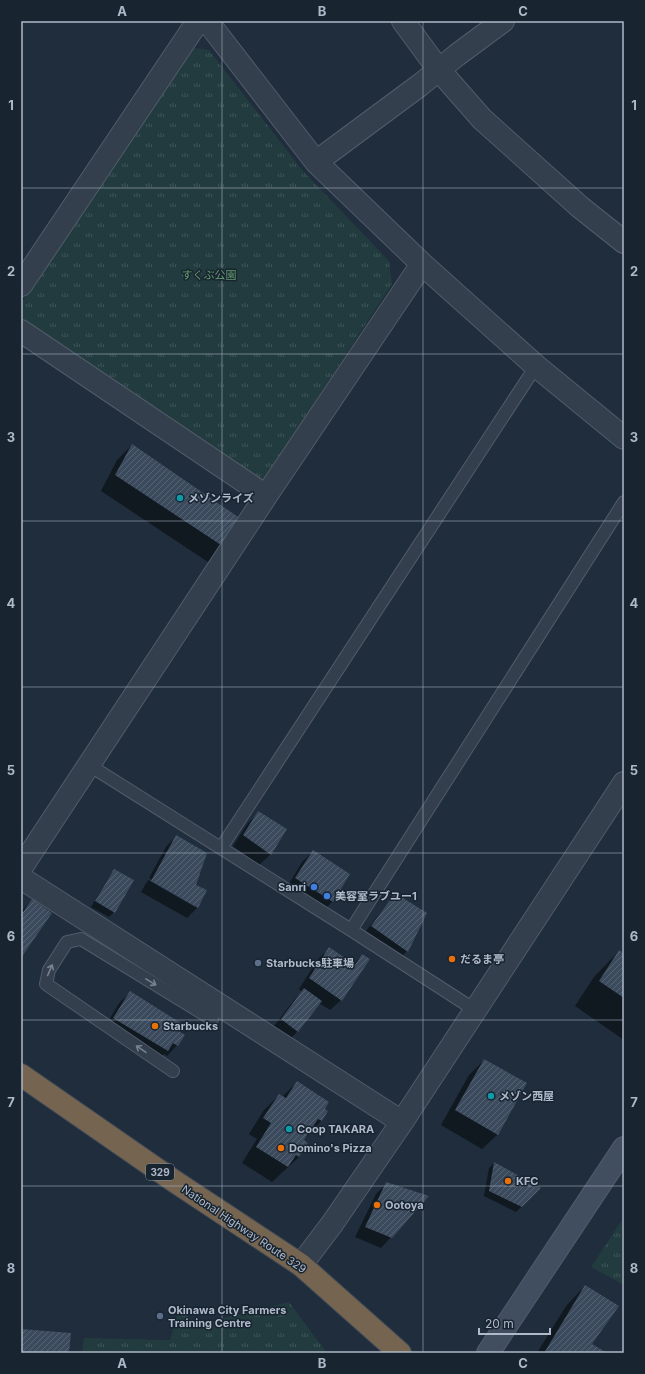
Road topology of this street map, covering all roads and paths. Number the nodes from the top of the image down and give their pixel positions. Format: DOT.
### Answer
graph roads {
  1 [pos="198,21"];
  2 [pos="207,21"];
  3 [pos="403,21"];
  4 [pos="503,21"];
  5 [pos="439,70"];
  6 [pos="316,162"];
  7 [pos="624,242"];
  8 [pos="422,264"];
  9 [pos="21,285"];
  10 [pos="21,331"];
  11 [pos="536,366"];
  12 [pos="624,438"];
  13 [pos="266,496"];
  14 [pos="624,502"];
  15 [pos="89,765"];
  16 [pos="624,784"];
  17 [pos="221,848"];
  18 [pos="21,868"];
  19 [pos="21,878"];
  20 [pos="351,930"];
  21 [pos="475,1010"];
  22 [pos="212,1019"];
  23 [pos="173,1071"];
  24 [pos="21,1075"];
  25 [pos="402,1122"];
  26 [pos="624,1148"];
  27 [pos="301,1266"];
  28 [pos="400,1353"];
  29 [pos="488,1353"];
  1 -- 9 [label="street"];
  2 -- 6 [label="street"];
  3 -- 5 [label="street"];
  4 -- 5 [label="street"];
  5 -- 6 [label="street"];
  5 -- 7 [label="street"];
  6 -- 8 [label="street"];
  8 -- 11 [label="street"];
  8 -- 13 [label="street"];
  10 -- 13 [label="street"];
  11 -- 12 [label="street"];
  11 -- 17 [label="lane"];
  13 -- 15 [label="street"];
  14 -- 20 [label="lane"];
  15 -- 17 [label="lane"];
  15 -- 18 [label="street"];
  16 -- 21 [label="street"];
  17 -- 20 [label="lane"];
  19 -- 25 [label="street"];
  20 -- 21 [label="lane"];
  21 -- 25 [label="street"];
  23 -- 22 [label="lane, one-way"];
  24 -- 27 [label="highway, National Highway Route 329 / 329"];
  25 -- 27 [label="street"];
  26 -- 29 [label="street"];
  27 -- 28 [label="highway, National Highway Route 329 / 329"];
}
